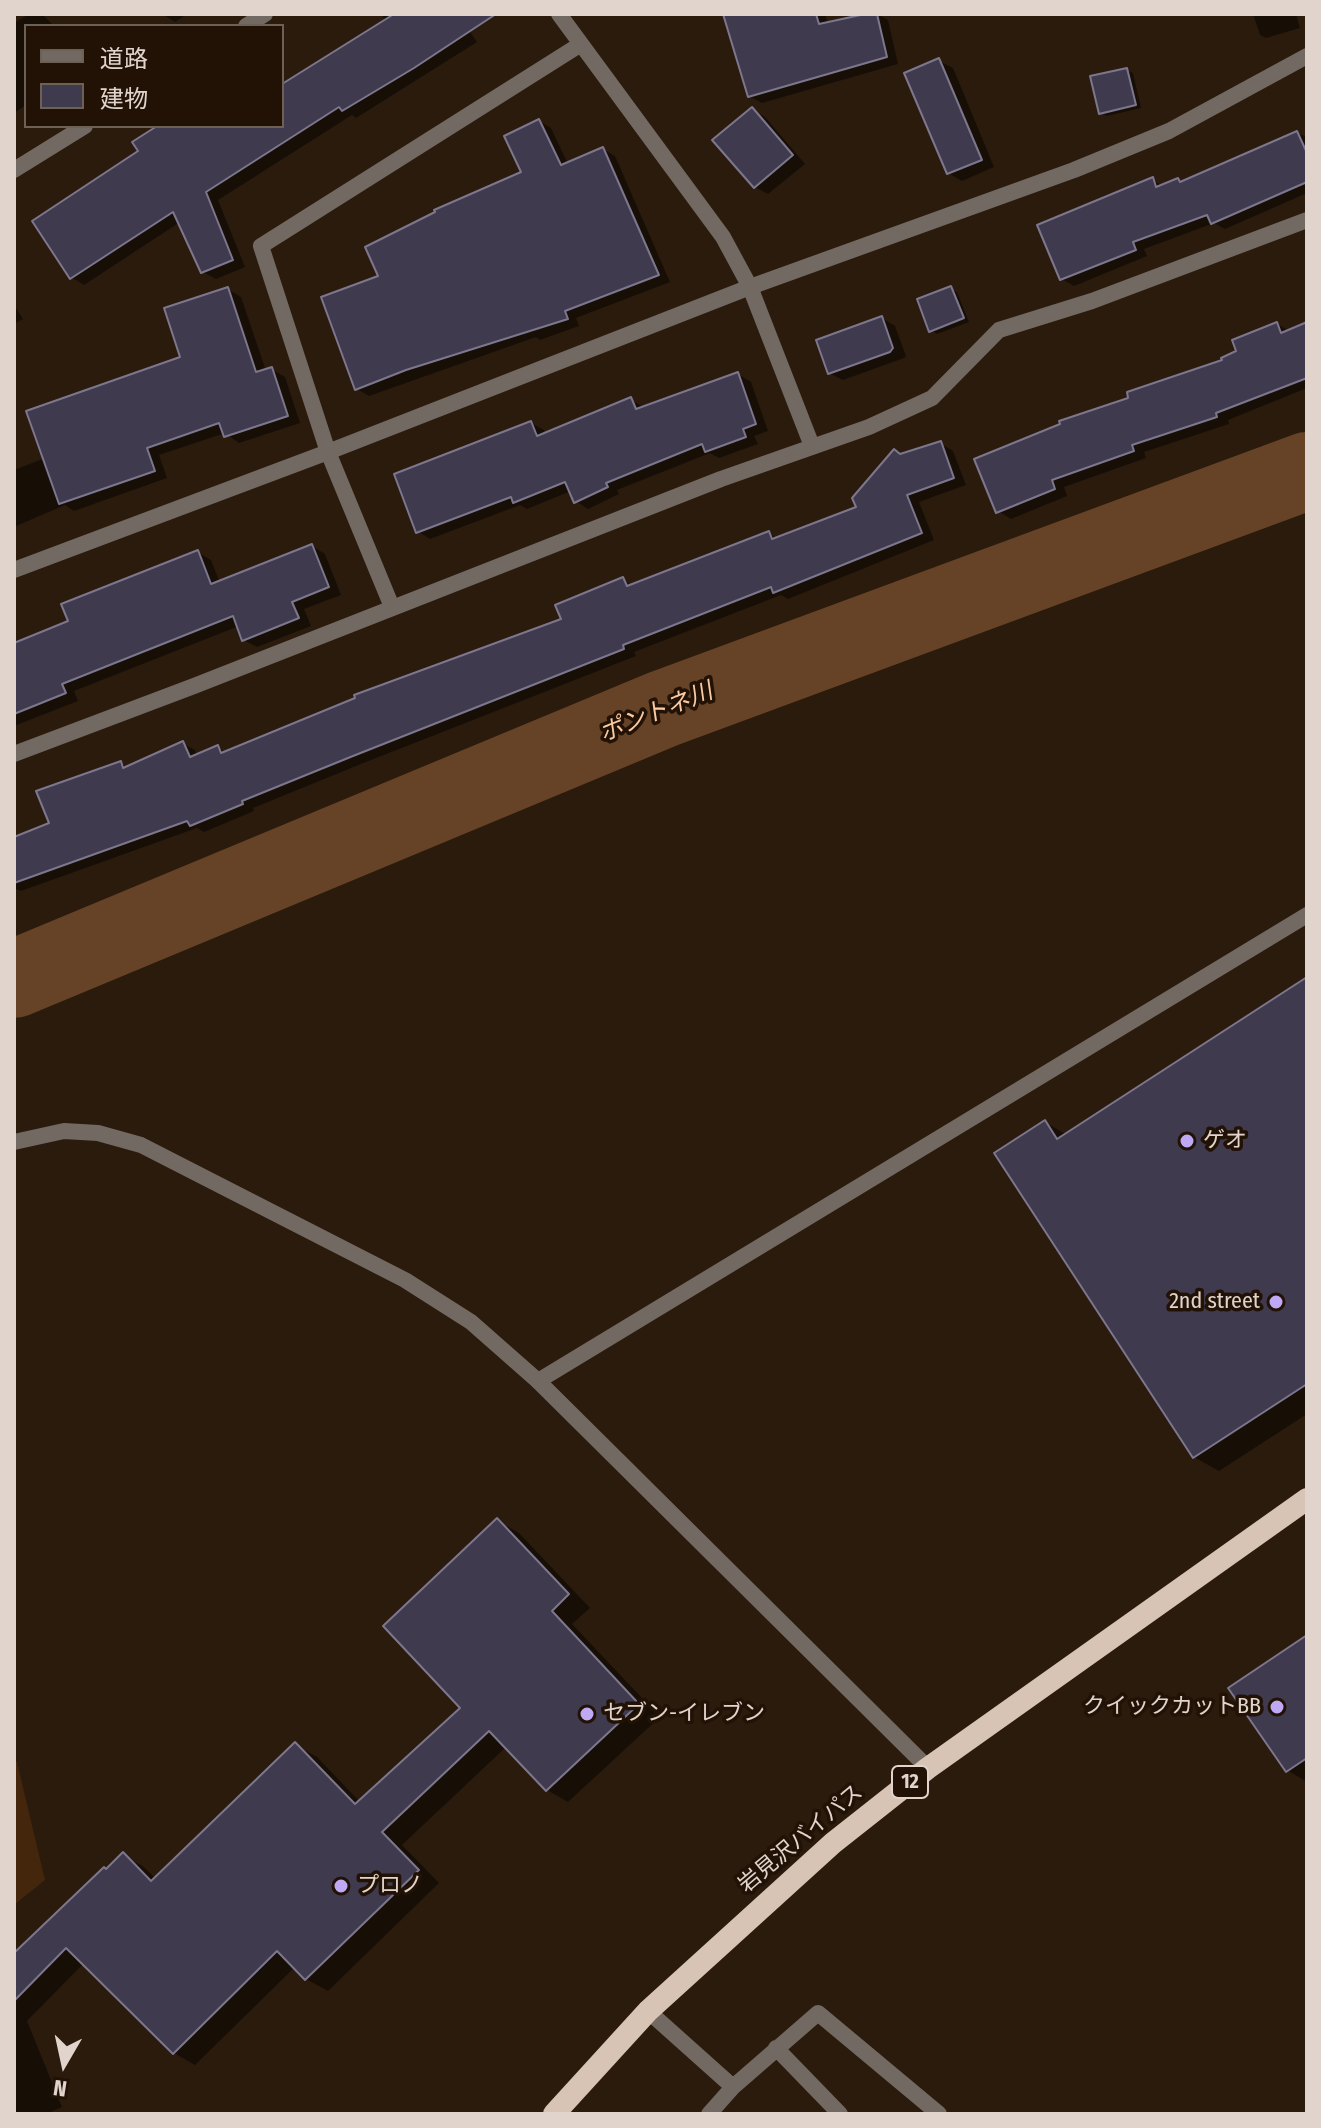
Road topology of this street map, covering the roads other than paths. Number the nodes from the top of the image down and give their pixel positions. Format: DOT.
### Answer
graph roads {
  1 [pos="559,14"];
  2 [pos="581,44"];
  3 [pos="1307,56"];
  4 [pos="82,128"];
  5 [pos="14,170"];
  6 [pos="1307,220"];
  7 [pos="750,287"];
  8 [pos="812,446"];
  9 [pos="328,452"];
  10 [pos="14,570"];
  11 [pos="392,607"];
  12 [pos="14,754"];
  13 [pos="1307,915"];
  14 [pos="14,1142"];
  15 [pos="538,1381"];
  16 [pos="1307,1499"];
  17 [pos="928,1768"];
  18 [pos="648,2011"];
  19 [pos="776,2048"];
  20 [pos="733,2087"];
  21 [pos="554,2114"];
  22 [pos="709,2114"];
  23 [pos="840,2114"];
  24 [pos="939,2114"];
  1 -- 2 [label="street"];
  2 -- 7 [label="street"];
  2 -- 9 [label="street"];
  3 -- 7 [label="street"];
  4 -- 5 [label="street"];
  6 -- 8 [label="street"];
  7 -- 8 [label="street"];
  7 -- 9 [label="street"];
  8 -- 11 [label="street"];
  9 -- 10 [label="street"];
  9 -- 11 [label="street"];
  11 -- 12 [label="street"];
  13 -- 15 [label="street"];
  14 -- 15 [label="street"];
  15 -- 17 [label="street"];
  16 -- 17 [label="highway, 岩見沢バイパス / 12"];
  17 -- 18 [label="highway, 岩見沢バイパス / 12"];
  18 -- 20 [label="street"];
  18 -- 21 [label="highway, 岩見沢バイパス / 12"];
  19 -- 20 [label="street"];
  19 -- 23 [label="street"];
  19 -- 24 [label="street"];
  20 -- 22 [label="street"];
}
